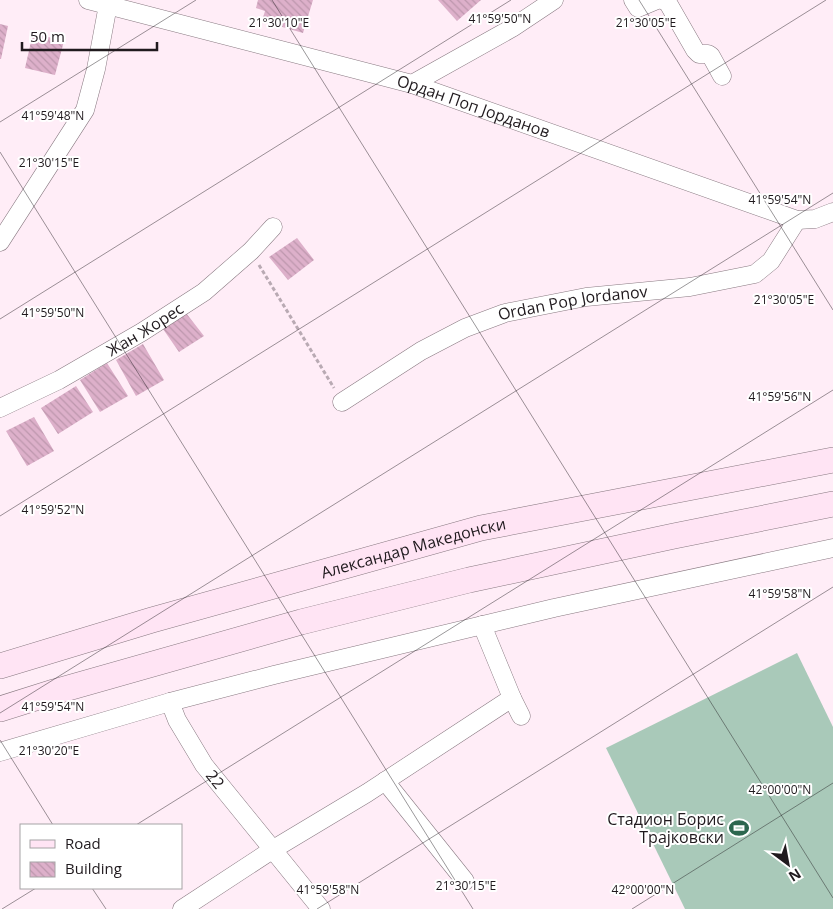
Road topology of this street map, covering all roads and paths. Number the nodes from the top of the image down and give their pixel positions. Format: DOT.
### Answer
graph roads {
  1 [pos="88,0"];
  2 [pos="554,0"];
  3 [pos="633,0"];
  4 [pos="657,0"];
  5 [pos="663,0"];
  6 [pos="108,5"];
  7 [pos="722,76"];
  8 [pos="412,84"];
  9 [pos="833,212"];
  10 [pos="797,220"];
  11 [pos="273,227"];
  12 [pos="0,242"];
  13 [pos="251,251"];
  14 [pos="342,402"];
  15 [pos="0,408"];
  16 [pos="833,460"];
  17 [pos="833,504"];
  18 [pos="833,548"];
  19 [pos="482,625"];
  20 [pos="0,666"];
  21 [pos="512,698"];
  22 [pos="170,702"];
  23 [pos="0,709"];
  24 [pos="521,716"];
  25 [pos="0,752"];
  26 [pos="385,781"];
  27 [pos="272,850"];
  28 [pos="465,881"];
  29 [pos="182,909"];
  30 [pos="321,909"];
  1 -- 6 [label="street, Ордан Поп Јорданов"];
  2 -- 8 [label="street"];
  3 -- 4 [label="street"];
  5 -- 7 [label="street"];
  6 -- 8 [label="street, Ордан Поп Јорданов"];
  6 -- 12 [label="street"];
  8 -- 10 [label="street, Ордан Поп Јорданов"];
  9 -- 10 [label="street, Ордан Поп Јорданов"];
  10 -- 14 [label="street, Ordan Pop Jordanov"];
  11 -- 13 [label="street, Жан Жорес"];
  13 -- 14 [label="path"];
  13 -- 15 [label="street, Жан Жорес"];
  16 -- 20 [label="street, Александар Македонски"];
  17 -- 23 [label="street"];
  18 -- 19 [label="street"];
  19 -- 21 [label="street"];
  19 -- 22 [label="street"];
  21 -- 24 [label="street"];
  21 -- 26 [label="street"];
  22 -- 25 [label="street"];
  22 -- 27 [label="street, 22"];
  26 -- 27 [label="street"];
  26 -- 28 [label="street"];
  27 -- 29 [label="street"];
  27 -- 30 [label="street, 22"];
}
